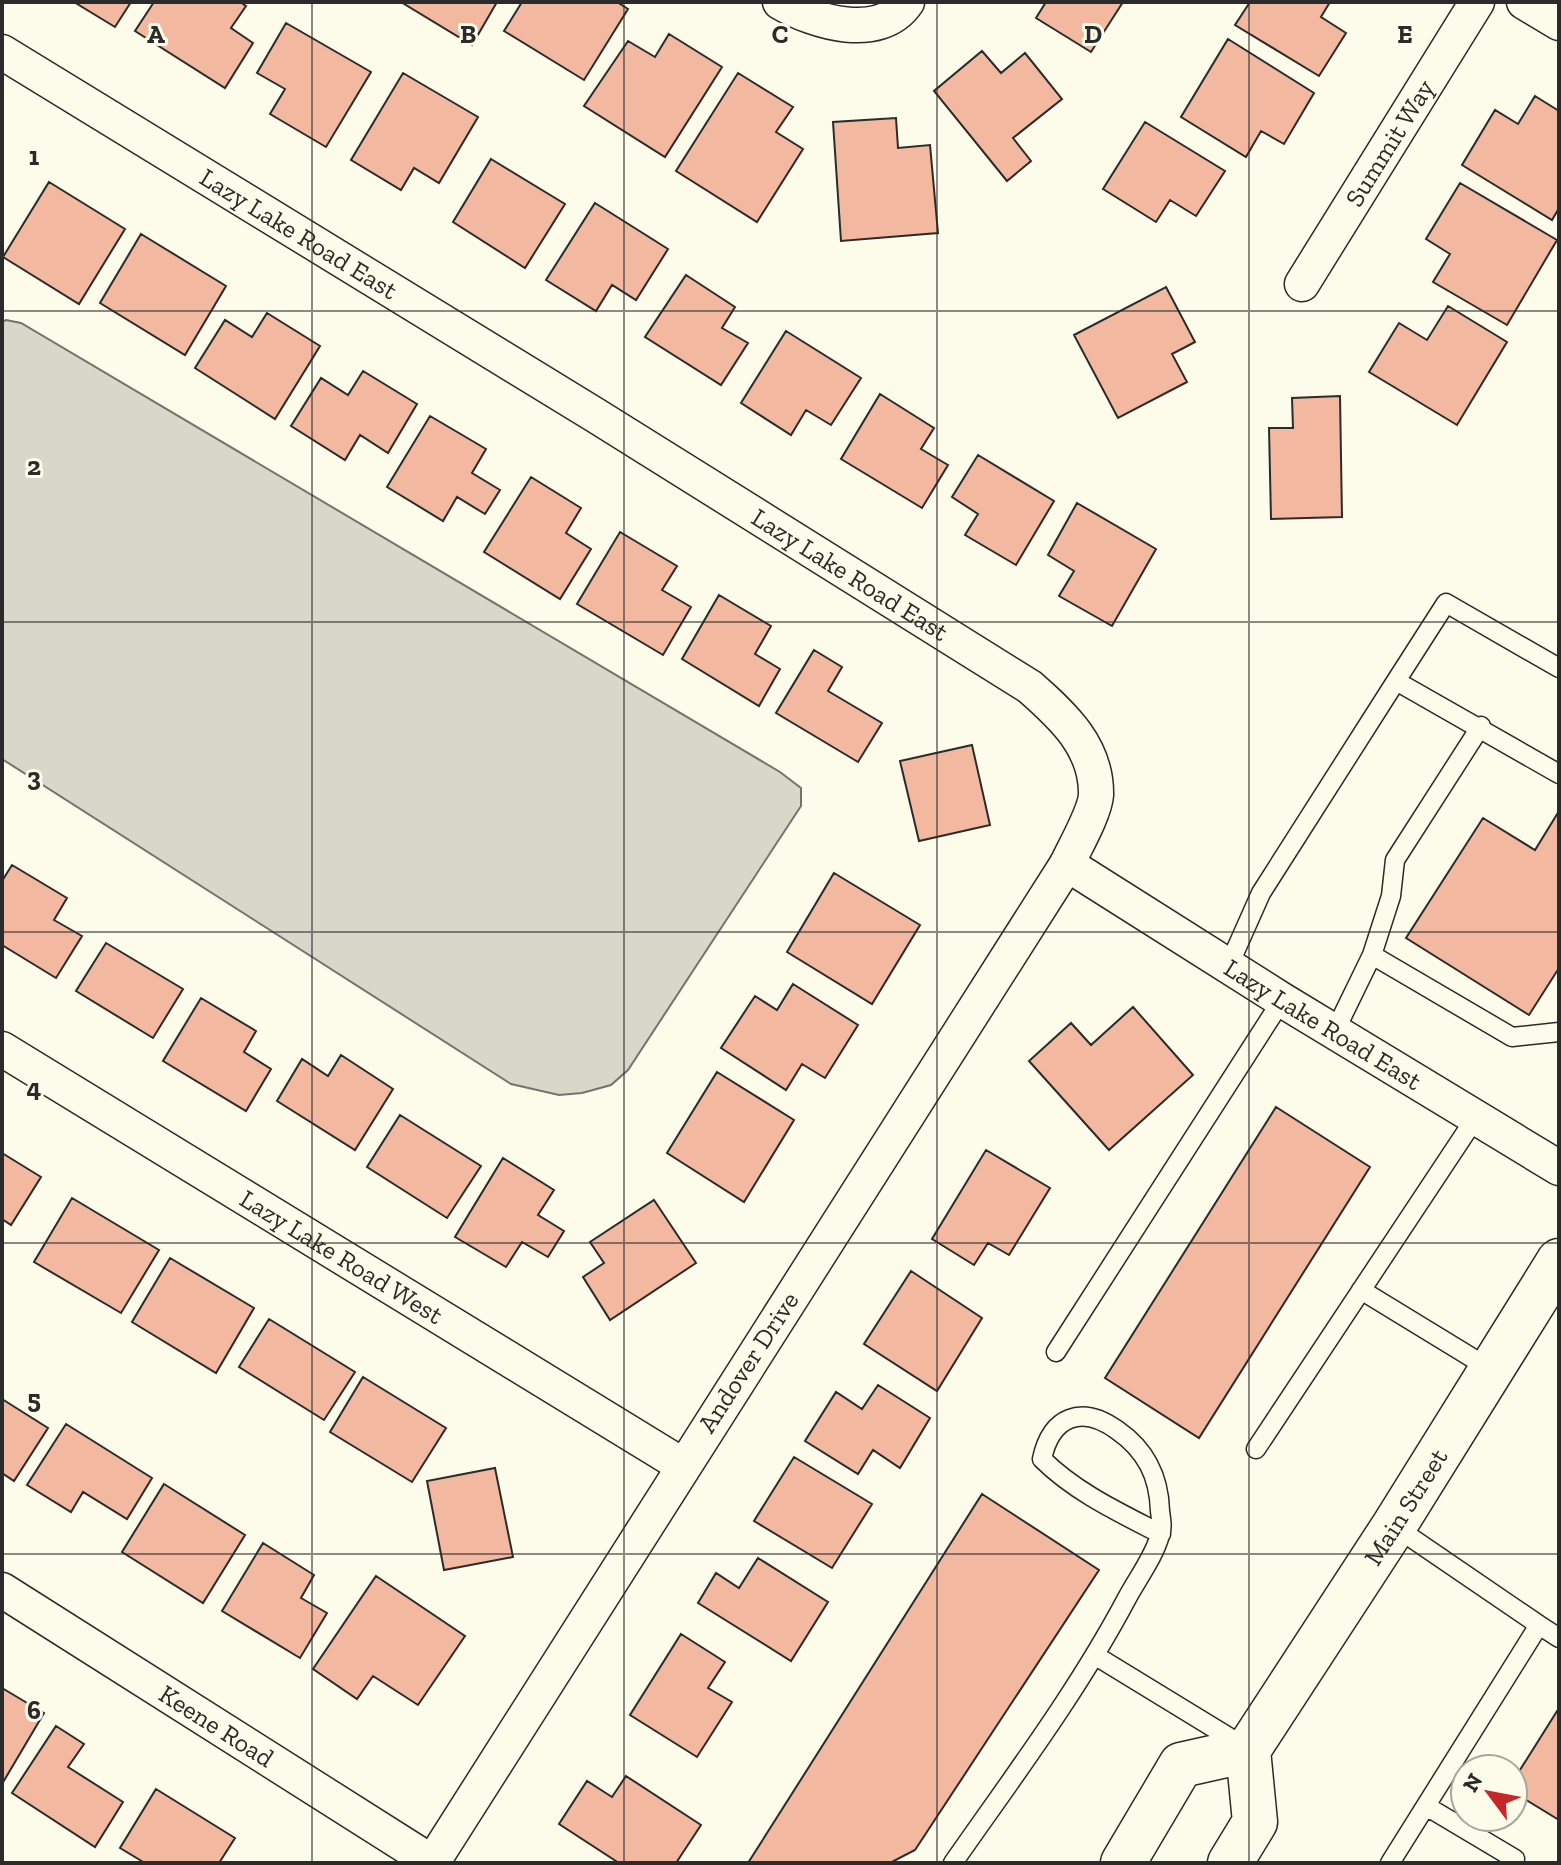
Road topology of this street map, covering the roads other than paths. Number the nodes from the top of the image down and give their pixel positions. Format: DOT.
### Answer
graph roads {
  1 [pos="907,2"];
  2 [pos="1477,2"];
  3 [pos="1524,2"];
  4 [pos="782,3"];
  5 [pos="1559,23"];
  6 [pos="2,52"];
  7 [pos="1302,284"];
  8 [pos="1559,668"];
  9 [pos="1396,681"];
  10 [pos="1481,726"];
  11 [pos="1559,774"];
  12 [pos="1067,864"];
  13 [pos="1372,955"];
  14 [pos="1229,965"];
  15 [pos="1282,1000"];
  16 [pos="1335,1031"];
  17 [pos="1559,1032"];
  18 [pos="2,1049"];
  19 [pos="1476,1117"];
  20 [pos="1559,1168"];
  21 [pos="1559,1261"];
  22 [pos="1361,1290"];
  23 [pos="1056,1352"];
  24 [pos="1492,1370"];
  25 [pos="1256,1449"];
  26 [pos="682,1465"];
  27 [pos="1394,1526"];
  28 [pos="1161,1534"];
  29 [pos="2,1590"];
  30 [pos="1539,1625"];
  31 [pos="1559,1638"];
  32 [pos="1096,1656"];
  33 [pos="1248,1750"];
  34 [pos="1426,1806"];
  35 [pos="432,1863"];
  36 [pos="953,1863"];
  37 [pos="1123,1863"];
  38 [pos="1230,1863"];
  39 [pos="1390,1863"];
  40 [pos="1512,1863"];
  1 -- 4 [label="street"];
  2 -- 7 [label="street, Summit Way"];
  3 -- 5 [label="street"];
  6 -- 12 [label="street, Lazy Lake Road East"];
  8 -- 9 [label="lane"];
  9 -- 10 [label="lane"];
  9 -- 14 [label="lane"];
  10 -- 11 [label="lane"];
  10 -- 13 [label="lane"];
  12 -- 14 [label="street, Lazy Lake Road East"];
  12 -- 26 [label="street, Andover Drive"];
  13 -- 16 [label="lane"];
  13 -- 17 [label="lane"];
  14 -- 15 [label="street, Lazy Lake Road East"];
  15 -- 16 [label="street, Lazy Lake Road East"];
  15 -- 23 [label="lane"];
  16 -- 19 [label="street, Lazy Lake Road East"];
  18 -- 26 [label="street, Lazy Lake Road West"];
  19 -- 20 [label="street, Lazy Lake Road East"];
  19 -- 22 [label="lane"];
  21 -- 24 [label="main road, Main Street"];
  22 -- 24 [label="lane"];
  22 -- 25 [label="lane"];
  24 -- 27 [label="main road, Main Street"];
  26 -- 35 [label="street, Andover Drive"];
  27 -- 30 [label="lane"];
  27 -- 33 [label="main road, Main Street"];
  28 -- 28 [label="lane"];
  28 -- 32 [label="lane"];
  29 -- 35 [label="street, Keene Road"];
  30 -- 31 [label="lane"];
  30 -- 34 [label="lane"];
  32 -- 33 [label="lane"];
  32 -- 36 [label="lane"];
  33 -- 37 [label="main road"];
  33 -- 38 [label="main road"];
  34 -- 39 [label="lane"];
  34 -- 40 [label="lane"];
}
